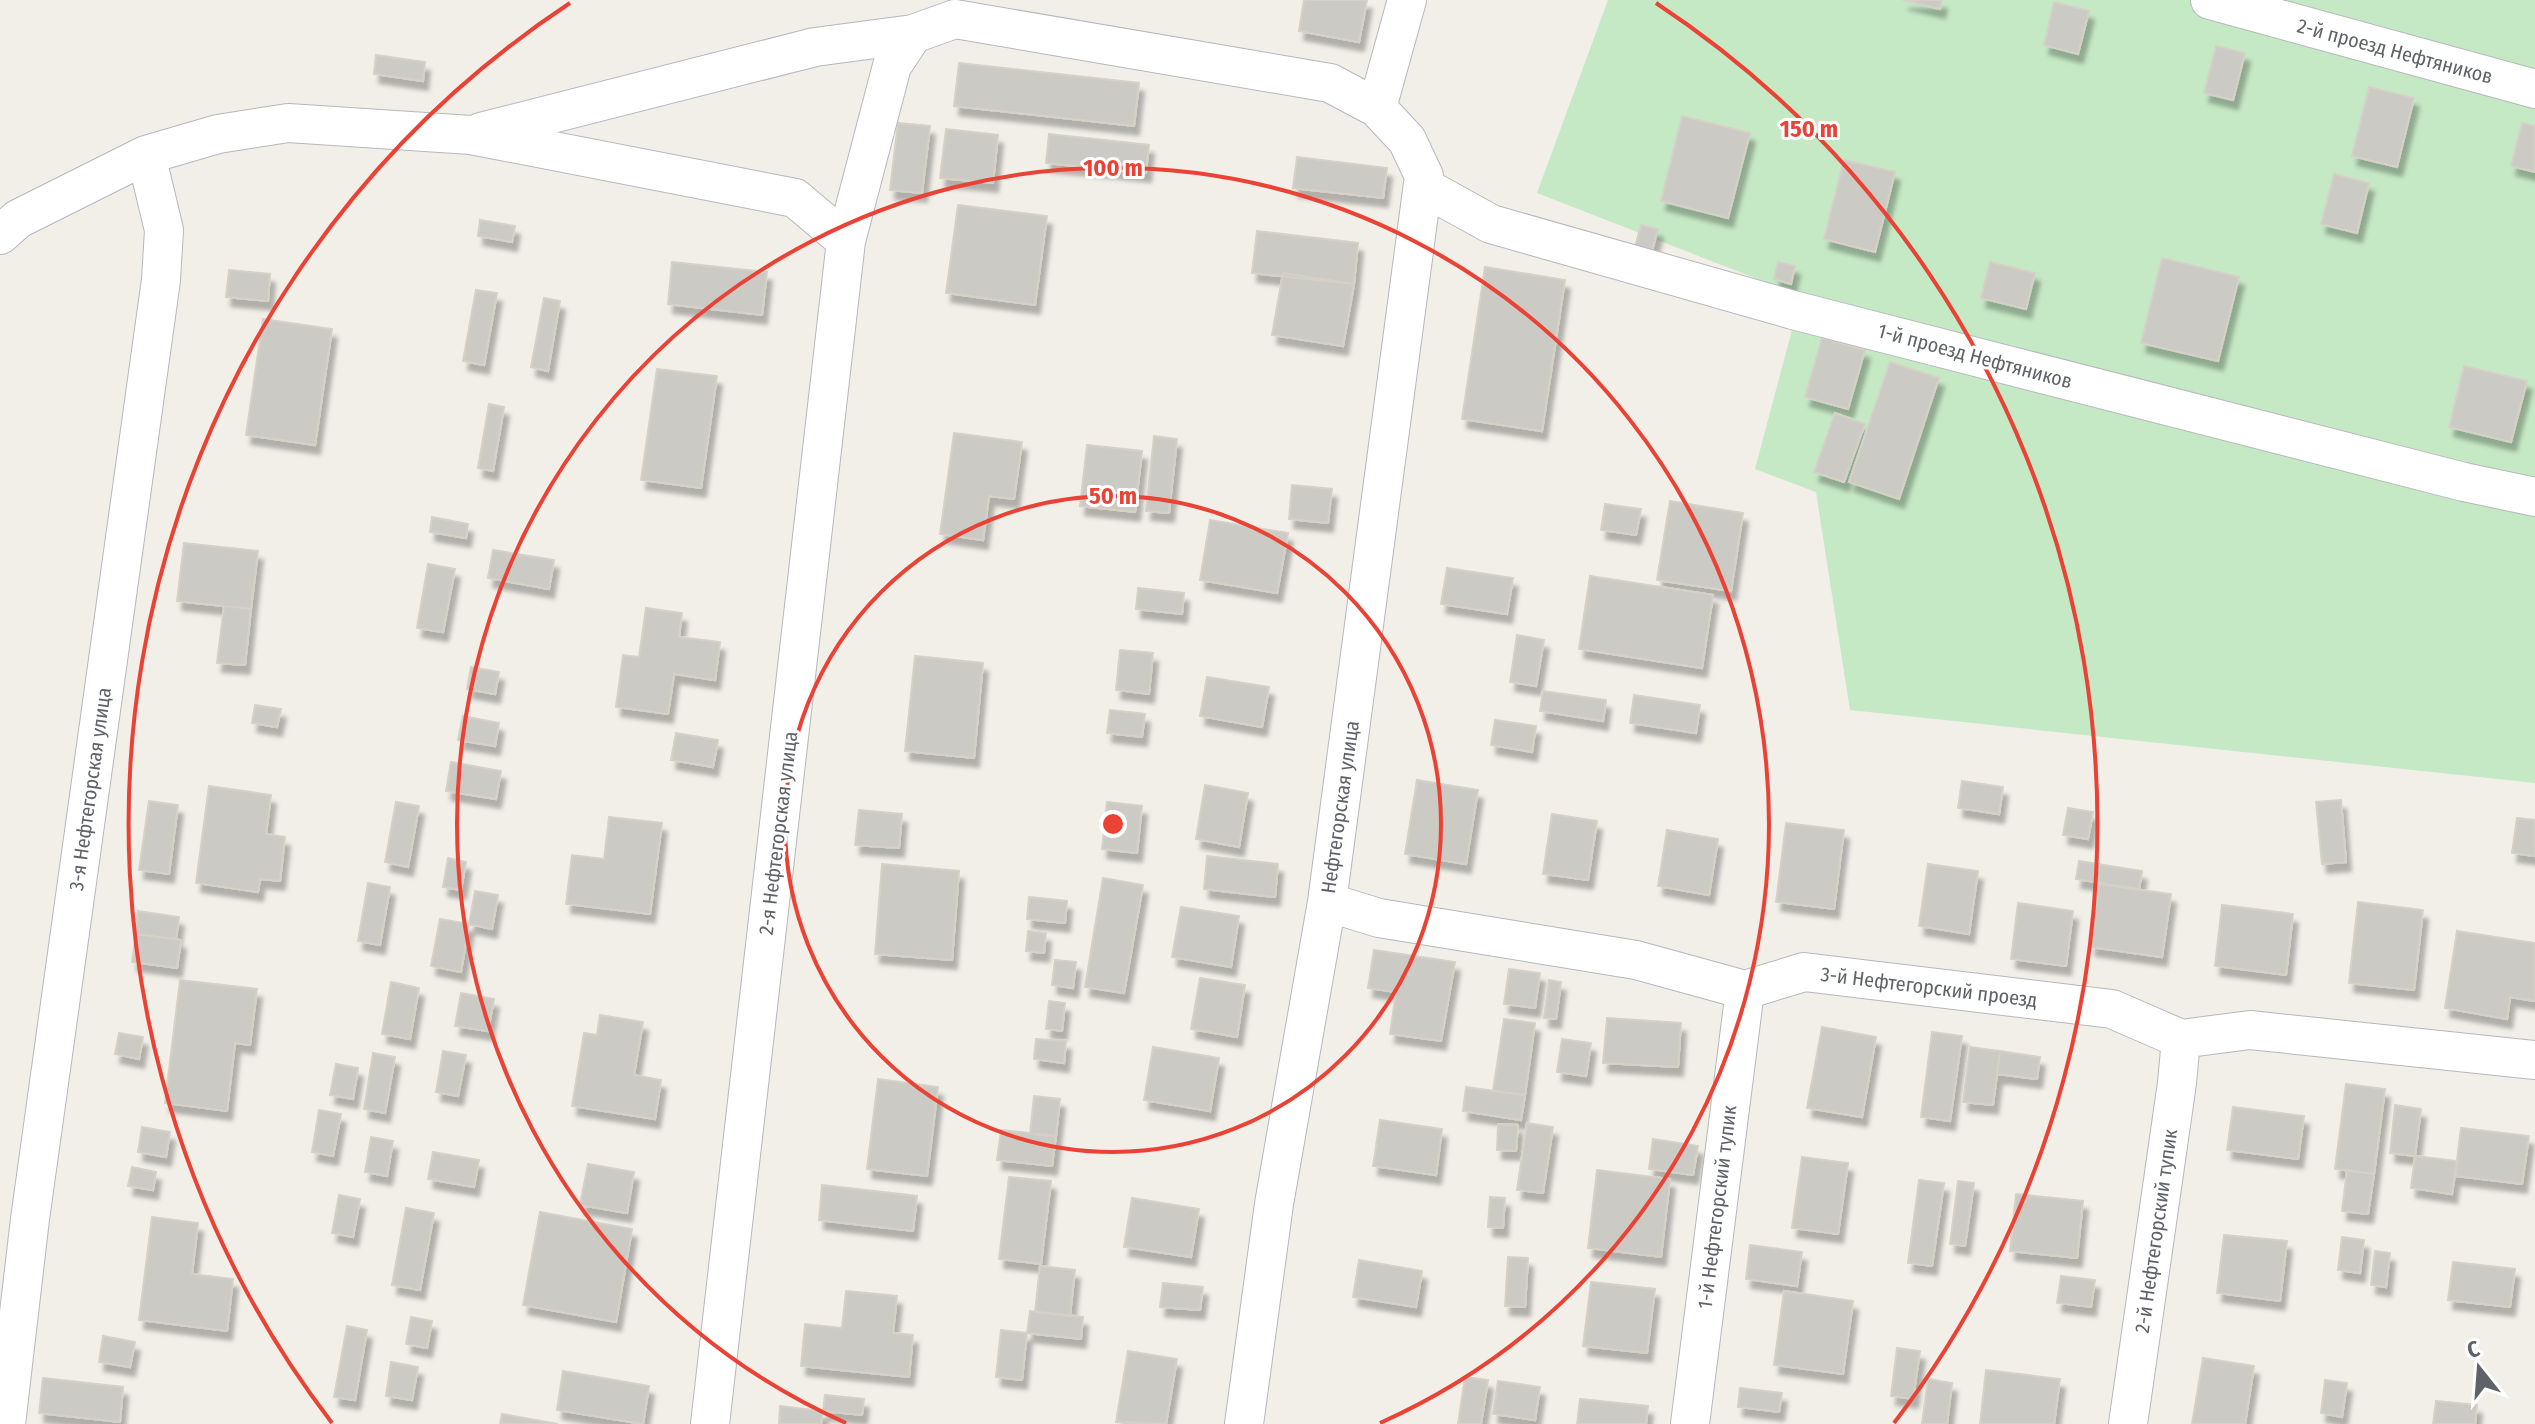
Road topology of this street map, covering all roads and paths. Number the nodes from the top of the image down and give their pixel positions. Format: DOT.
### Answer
graph roads {
  1 [pos="1407,0"];
  2 [pos="2210,0"];
  3 [pos="913,34"];
  4 [pos="2535,89"];
  5 [pos="1377,108"];
  6 [pos="471,135"];
  7 [pos="146,155"];
  8 [pos="1424,187"];
  9 [pos="0,235"];
  10 [pos="846,241"];
  11 [pos="2535,497"];
  12 [pos="1327,902"];
  13 [pos="1745,990"];
  14 [pos="2181,1039"];
  15 [pos="2535,1060"];
  16 [pos="6,1424"];
  17 [pos="710,1424"];
  18 [pos="1244,1424"];
  19 [pos="1690,1424"];
  20 [pos="2128,1424"];
  1 -- 5 [label="street"];
  2 -- 4 [label="street, 2-й проезд Нефтяников"];
  3 -- 5 [label="street"];
  3 -- 6 [label="street"];
  3 -- 10 [label="street, 2-я Нефтегорская улица"];
  5 -- 8 [label="street"];
  6 -- 7 [label="street"];
  6 -- 10 [label="street"];
  7 -- 9 [label="street"];
  7 -- 16 [label="street, 3-я Нефтегорская улица"];
  8 -- 11 [label="street, 1-й проезд Нефтяников"];
  8 -- 12 [label="street, Нефтегорская улица"];
  10 -- 17 [label="street, 2-я Нефтегорская улица"];
  12 -- 13 [label="street"];
  12 -- 18 [label="street, Нефтегорская улица"];
  13 -- 14 [label="street, 3-й Нефтегорский проезд"];
  13 -- 19 [label="street, 1-й Нефтегорский тупик"];
  14 -- 15 [label="street"];
  14 -- 20 [label="street, 2-й Нефтегорский тупик"];
}
